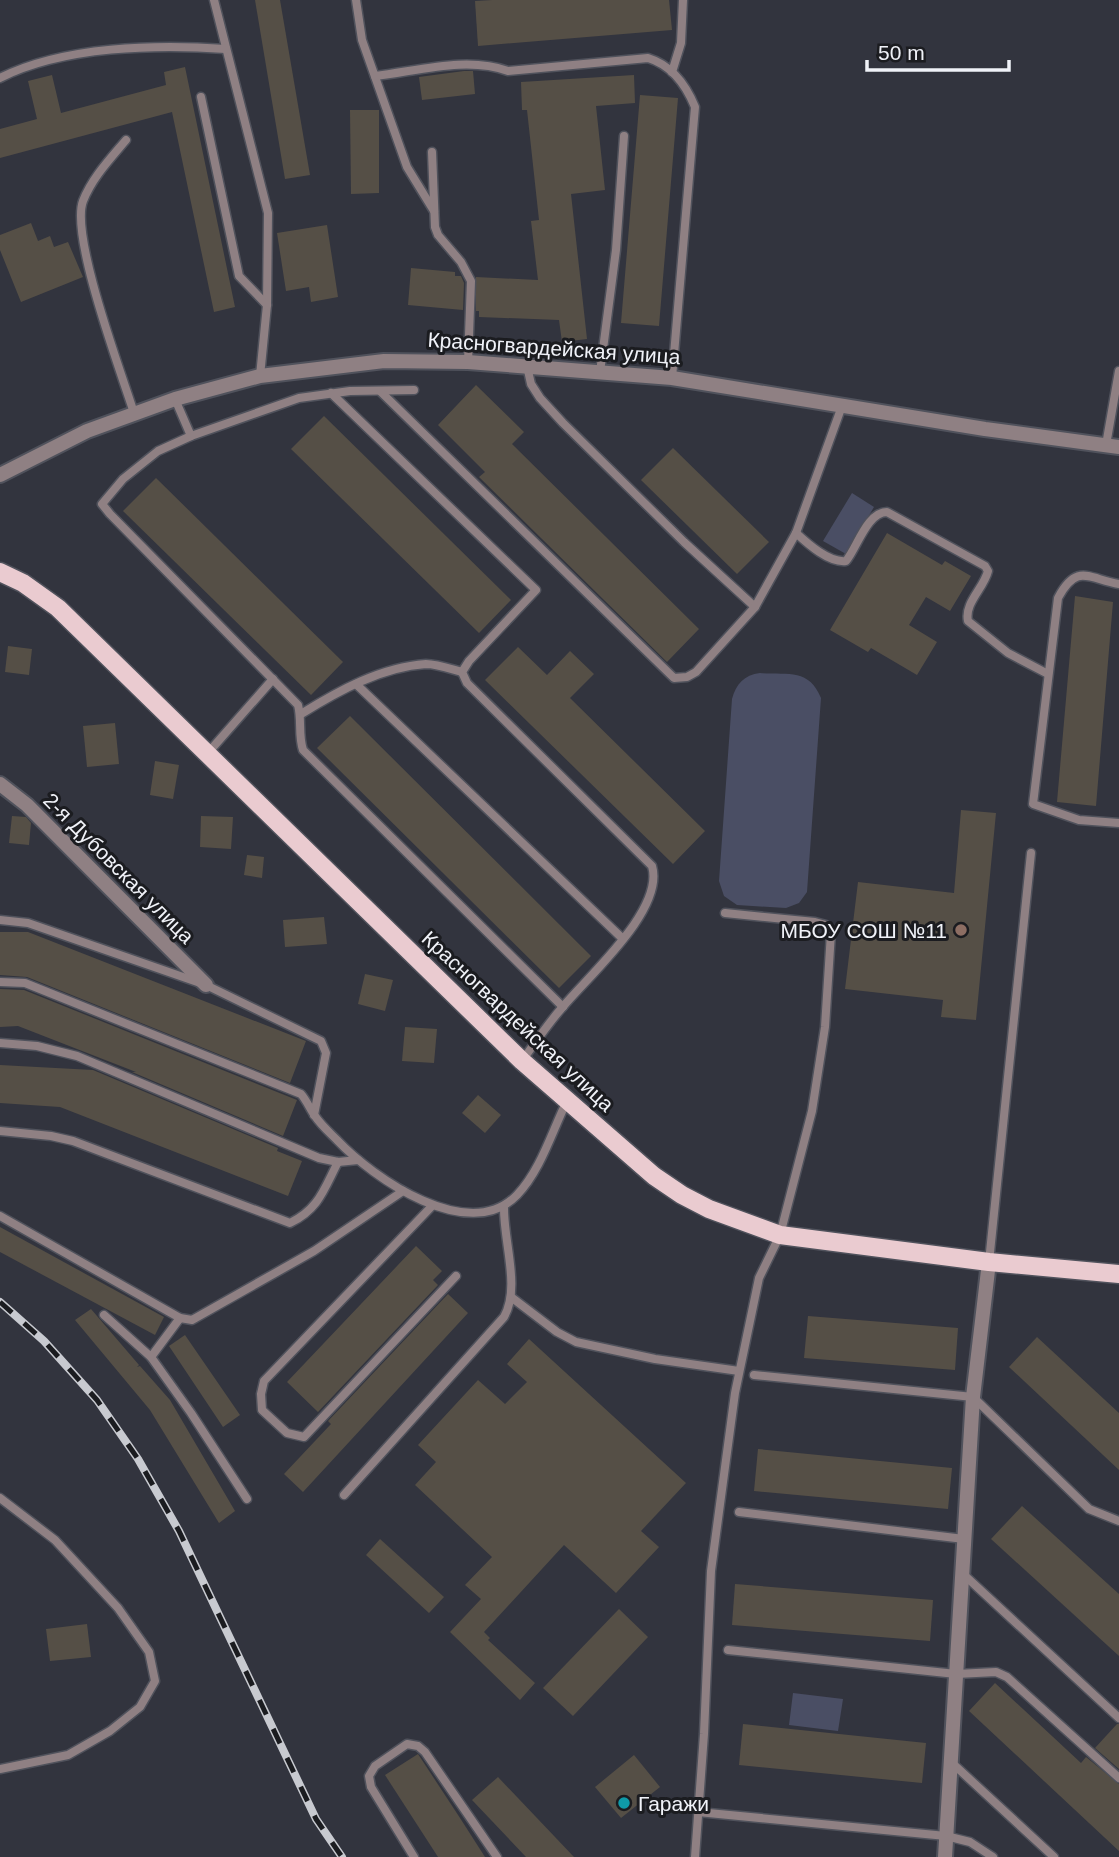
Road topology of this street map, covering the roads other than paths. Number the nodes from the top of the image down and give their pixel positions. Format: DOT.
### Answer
graph roads {
  1 [pos="214,0"];
  2 [pos="356,0"];
  3 [pos="683,0"];
  4 [pos="226,50"];
  5 [pos="672,72"];
  6 [pos="375,76"];
  7 [pos="0,78"];
  8 [pos="201,97"];
  9 [pos="624,136"];
  10 [pos="126,140"];
  11 [pos="432,152"];
  12 [pos="434,211"];
  13 [pos="267,305"];
  14 [pos="468,362"];
  15 [pos="527,366"];
  16 [pos="1119,371"];
  17 [pos="600,372"];
  18 [pos="260,376"];
  19 [pos="671,378"];
  20 [pos="414,390"];
  21 [pos="381,392"];
  22 [pos="331,393"];
  23 [pos="175,400"];
  24 [pos="842,406"];
  25 [pos="134,413"];
  26 [pos="191,436"];
  27 [pos="1113,446"];
  28 [pos="0,475"];
  29 [pos="796,533"];
  30 [pos="0,572"];
  31 [pos="1119,584"];
  32 [pos="755,607"];
  33 [pos="463,672"];
  34 [pos="1048,674"];
  35 [pos="273,679"];
  36 [pos="356,684"];
  37 [pos="301,714"];
  38 [pos="207,754"];
  39 [pos="0,785"];
  40 [pos="1119,823"];
  41 [pos="1031,853"];
  42 [pos="725,913"];
  43 [pos="0,920"];
  44 [pos="623,939"];
  45 [pos="0,982"];
  46 [pos="206,985"];
  47 [pos="562,1007"];
  48 [pos="0,1043"];
  49 [pos="522,1061"];
  50 [pos="567,1101"];
  51 [pos="314,1115"];
  52 [pos="0,1131"];
  53 [pos="358,1160"];
  54 [pos="338,1162"];
  55 [pos="403,1191"];
  56 [pos="432,1206"];
  57 [pos="504,1206"];
  58 [pos="0,1216"];
  59 [pos="780,1235"];
  60 [pos="989,1262"];
  61 [pos="1119,1274"];
  62 [pos="456,1276"];
  63 [pos="511,1297"];
  64 [pos="104,1315"];
  65 [pos="180,1318"];
  66 [pos="151,1357"];
  67 [pos="739,1371"];
  68 [pos="754,1375"];
  69 [pos="973,1397"];
  70 [pos="344,1495"];
  71 [pos="0,1497"];
  72 [pos="247,1500"];
  73 [pos="739,1512"];
  74 [pos="1119,1521"];
  75 [pos="964,1539"];
  76 [pos="962,1573"];
  77 [pos="728,1650"];
  78 [pos="956,1674"];
  79 [pos="1119,1718"];
  80 [pos="951,1762"];
  81 [pos="0,1769"];
  82 [pos="1119,1778"];
  83 [pos="698,1812"];
  84 [pos="946,1836"];
  85 [pos="414,1857"];
  86 [pos="497,1857"];
  87 [pos="695,1857"];
  88 [pos="945,1857"];
  89 [pos="993,1857"];
  90 [pos="1054,1857"];
  1 -- 4 [label="lane"];
  2 -- 6 [label="lane"];
  3 -- 5 [label="lane"];
  4 -- 7 [label="lane"];
  4 -- 13 [label="lane"];
  5 -- 6 [label="lane"];
  5 -- 19 [label="lane"];
  6 -- 12 [label="lane"];
  8 -- 13 [label="lane"];
  9 -- 17 [label="lane"];
  10 -- 25 [label="lane"];
  11 -- 12 [label="lane"];
  12 -- 14 [label="lane"];
  13 -- 18 [label="lane"];
  14 -- 15 [label="street, Красногвардейская улица"];
  14 -- 18 [label="street, Красногвардейская улица"];
  15 -- 17 [label="street, Красногвардейская улица"];
  15 -- 32 [label="lane"];
  16 -- 27 [label="lane"];
  17 -- 19 [label="street, Красногвардейская улица"];
  18 -- 23 [label="street, Красногвардейская улица"];
  19 -- 24 [label="street, Красногвардейская улица"];
  20 -- 21 [label="lane"];
  21 -- 22 [label="lane"];
  21 -- 32 [label="lane"];
  22 -- 26 [label="lane"];
  22 -- 33 [label="lane"];
  23 -- 25 [label="street, Красногвардейская улица"];
  23 -- 26 [label="lane"];
  24 -- 27 [label="street, Красногвардейская улица"];
  24 -- 29 [label="lane"];
  25 -- 28 [label="street, Красногвардейская улица"];
  26 -- 35 [label="lane"];
  29 -- 32 [label="lane"];
  29 -- 34 [label="lane"];
  30 -- 38 [label="main road, Красногвардейская улица"];
  31 -- 34 [label="lane"];
  33 -- 36 [label="lane"];
  33 -- 44 [label="lane"];
  34 -- 40 [label="lane"];
  35 -- 37 [label="lane"];
  35 -- 38 [label="lane"];
  36 -- 37 [label="lane"];
  36 -- 44 [label="lane"];
  37 -- 47 [label="lane"];
  38 -- 49 [label="main road, Красногвардейская улица"];
  39 -- 46 [label="street, 2-я Дубовская улица"];
  41 -- 60 [label="lane"];
  42 -- 59 [label="lane"];
  43 -- 46 [label="lane"];
  44 -- 47 [label="lane"];
  45 -- 51 [label="lane"];
  46 -- 51 [label="lane"];
  47 -- 49 [label="lane"];
  48 -- 54 [label="lane"];
  49 -- 50 [label="main road, Красногвардейская улица"];
  50 -- 57 [label="lane"];
  50 -- 59 [label="main road, Красногвардейская улица"];
  51 -- 53 [label="lane"];
  52 -- 54 [label="lane"];
  53 -- 54 [label="lane"];
  53 -- 55 [label="lane"];
  55 -- 56 [label="lane"];
  55 -- 65 [label="lane"];
  56 -- 57 [label="lane"];
  56 -- 62 [label="lane"];
  57 -- 63 [label="lane"];
  58 -- 65 [label="lane"];
  59 -- 60 [label="main road, Красногвардейская улица"];
  59 -- 67 [label="lane"];
  60 -- 61 [label="main road, Красногвардейская улица"];
  60 -- 69 [label="street"];
  63 -- 67 [label="lane"];
  63 -- 70 [label="lane"];
  64 -- 66 [label="lane"];
  65 -- 66 [label="lane"];
  66 -- 72 [label="lane"];
  67 -- 83 [label="lane"];
  68 -- 69 [label="lane"];
  69 -- 74 [label="lane"];
  69 -- 75 [label="street"];
  71 -- 81 [label="lane"];
  73 -- 75 [label="lane"];
  75 -- 76 [label="street"];
  76 -- 78 [label="street"];
  76 -- 79 [label="lane"];
  77 -- 78 [label="lane"];
  78 -- 80 [label="street"];
  78 -- 82 [label="lane"];
  80 -- 84 [label="street"];
  80 -- 90 [label="lane"];
  83 -- 84 [label="lane"];
  83 -- 87 [label="lane"];
  84 -- 88 [label="street"];
  84 -- 89 [label="lane"];
  85 -- 86 [label="lane"];
}
